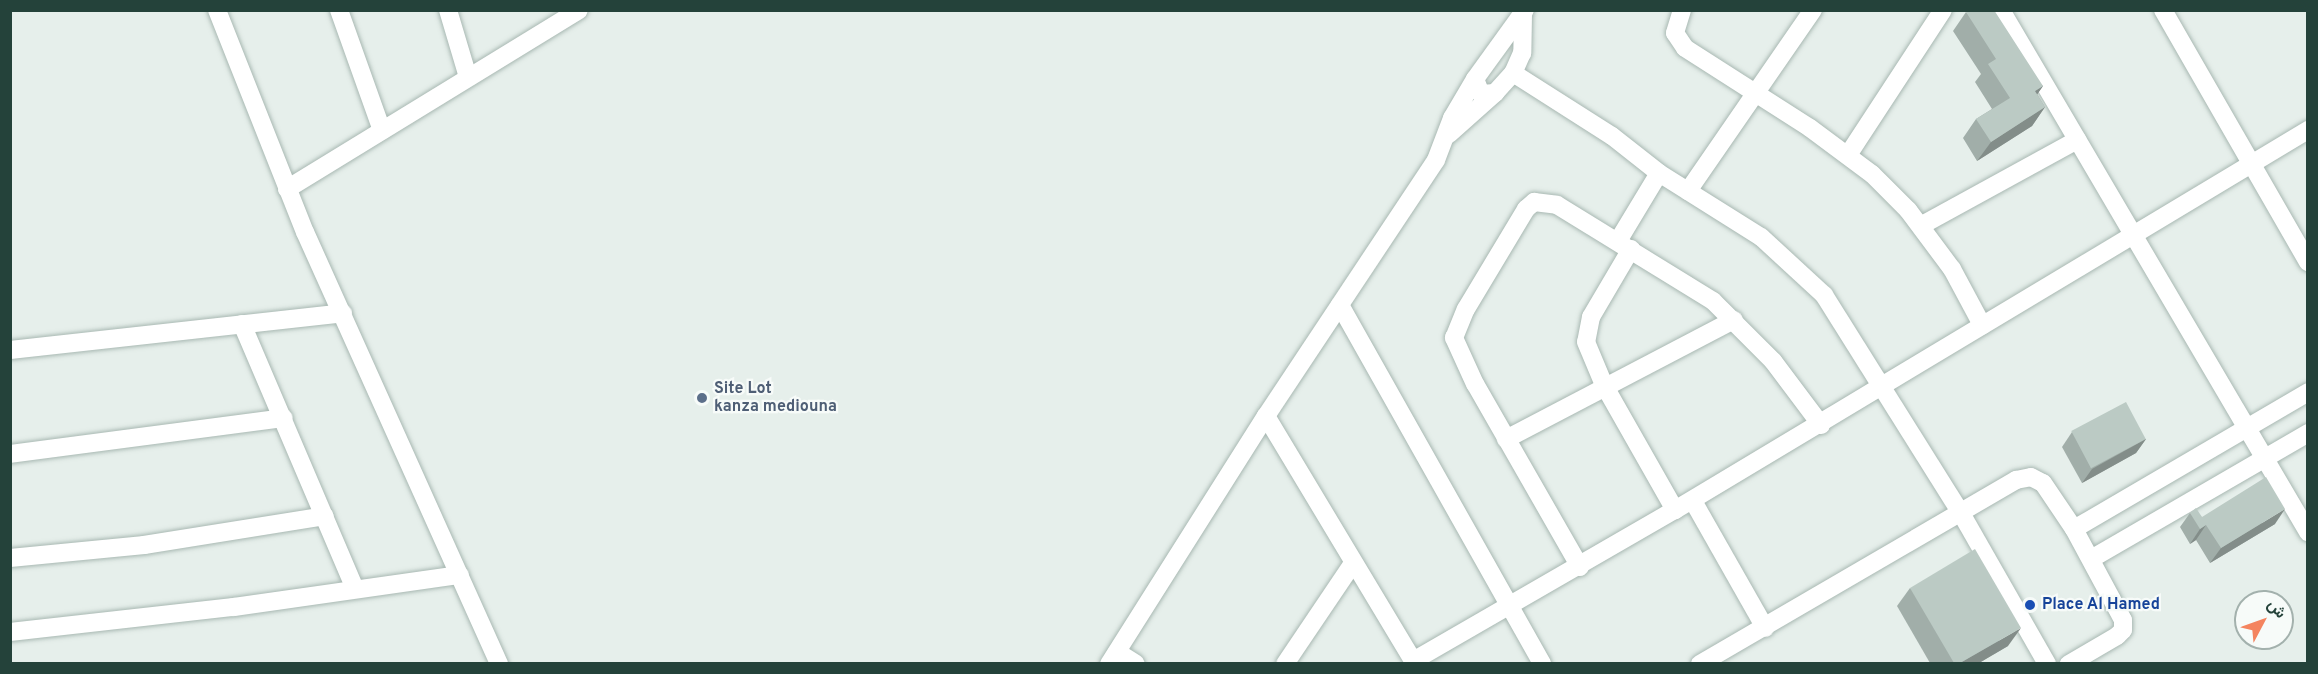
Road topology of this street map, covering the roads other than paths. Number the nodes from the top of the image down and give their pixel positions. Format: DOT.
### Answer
graph roads {
  1 [pos="217,10"];
  2 [pos="339,10"];
  3 [pos="448,10"];
  4 [pos="579,10"];
  5 [pos="1682,10"];
  6 [pos="1813,10"];
  7 [pos="1943,10"];
  8 [pos="2001,10"];
  9 [pos="2163,10"];
  10 [pos="1524,12"];
  11 [pos="557,17"];
  12 [pos="1500,41"];
  13 [pos="1522,53"];
  14 [pos="1513,73"];
  15 [pos="468,77"];
  16 [pos="1475,79"];
  17 [pos="1496,93"];
  18 [pos="1758,94"];
  19 [pos="2307,130"];
  20 [pos="382,131"];
  21 [pos="1449,134"];
  22 [pos="2077,140"];
  23 [pos="1848,155"];
  24 [pos="2251,165"];
  25 [pos="1659,173"];
  26 [pos="287,189"];
  27 [pos="1689,191"];
  28 [pos="1922,225"];
  29 [pos="2134,236"];
  30 [pos="1624,245"];
  31 [pos="2307,262"];
  32 [pos="1340,305"];
  33 [pos="343,313"];
  34 [pos="1734,320"];
  35 [pos="242,324"];
  36 [pos="1982,325"];
  37 [pos="10,351"];
  38 [pos="1604,385"];
  39 [pos="1882,386"];
  40 [pos="2307,392"];
  41 [pos="1266,416"];
  42 [pos="284,418"];
  43 [pos="1821,425"];
  44 [pos="2246,428"];
  45 [pos="2307,433"];
  46 [pos="1506,439"];
  47 [pos="10,454"];
  48 [pos="2264,459"];
  49 [pos="1693,501"];
  50 [pos="1675,510"];
  51 [pos="1961,513"];
  52 [pos="325,516"];
  53 [pos="2074,529"];
  54 [pos="2307,532"];
  55 [pos="10,558"];
  56 [pos="2091,559"];
  57 [pos="1353,563"];
  58 [pos="1580,567"];
  59 [pos="460,575"];
  60 [pos="354,587"];
  61 [pos="1512,608"];
  62 [pos="1765,628"];
  63 [pos="10,632"];
  64 [pos="1113,658"];
  65 [pos="1414,662"];
  66 [pos="500,663"];
  67 [pos="1136,663"];
  68 [pos="1284,663"];
  69 [pos="1542,663"];
  70 [pos="1700,663"];
  71 [pos="2047,663"];
  72 [pos="2069,663"];
  1 -- 26 [label="street"];
  2 -- 20 [label="street"];
  3 -- 15 [label="street"];
  4 -- 11 [label="street"];
  5 -- 18 [label="street"];
  6 -- 18 [label="street"];
  7 -- 23 [label="street"];
  8 -- 22 [label="street"];
  9 -- 24 [label="street"];
  10 -- 12 [label="street"];
  10 -- 13 [label="street"];
  11 -- 15 [label="street"];
  12 -- 13 [label="street"];
  12 -- 16 [label="street"];
  13 -- 14 [label="street"];
  14 -- 17 [label="street"];
  14 -- 25 [label="street"];
  15 -- 20 [label="street"];
  16 -- 17 [label="street"];
  16 -- 21 [label="street"];
  17 -- 21 [label="street"];
  18 -- 23 [label="street"];
  18 -- 27 [label="street"];
  19 -- 24 [label="street"];
  20 -- 26 [label="street"];
  21 -- 32 [label="street"];
  22 -- 28 [label="street"];
  22 -- 29 [label="street"];
  23 -- 28 [label="street"];
  24 -- 29 [label="street"];
  24 -- 31 [label="street"];
  25 -- 27 [label="street"];
  25 -- 30 [label="street"];
  26 -- 33 [label="street"];
  27 -- 39 [label="street"];
  28 -- 36 [label="street"];
  29 -- 36 [label="street"];
  29 -- 44 [label="street"];
  30 -- 34 [label="street"];
  30 -- 38 [label="street"];
  30 -- 46 [label="street"];
  32 -- 41 [label="street"];
  32 -- 61 [label="street"];
  33 -- 35 [label="street"];
  33 -- 59 [label="street"];
  34 -- 38 [label="street"];
  34 -- 43 [label="street"];
  35 -- 37 [label="street"];
  35 -- 42 [label="street"];
  36 -- 39 [label="street"];
  38 -- 46 [label="street"];
  38 -- 50 [label="street"];
  39 -- 43 [label="street"];
  39 -- 51 [label="street"];
  40 -- 44 [label="street"];
  41 -- 57 [label="street"];
  41 -- 64 [label="street"];
  42 -- 47 [label="street"];
  42 -- 52 [label="street"];
  43 -- 49 [label="street"];
  44 -- 48 [label="street"];
  44 -- 53 [label="street"];
  45 -- 48 [label="street"];
  46 -- 58 [label="street"];
  48 -- 54 [label="street"];
  48 -- 56 [label="street"];
  49 -- 50 [label="street"];
  49 -- 62 [label="street"];
  50 -- 58 [label="street"];
  51 -- 53 [label="street"];
  51 -- 62 [label="street"];
  51 -- 71 [label="street"];
  52 -- 55 [label="street"];
  52 -- 60 [label="street"];
  53 -- 56 [label="street"];
  56 -- 72 [label="street"];
  57 -- 65 [label="street"];
  57 -- 68 [label="street"];
  58 -- 61 [label="street"];
  59 -- 60 [label="street"];
  59 -- 66 [label="street"];
  60 -- 63 [label="street"];
  61 -- 65 [label="street"];
  61 -- 69 [label="street"];
  62 -- 70 [label="street"];
  64 -- 67 [label="street"];
}
